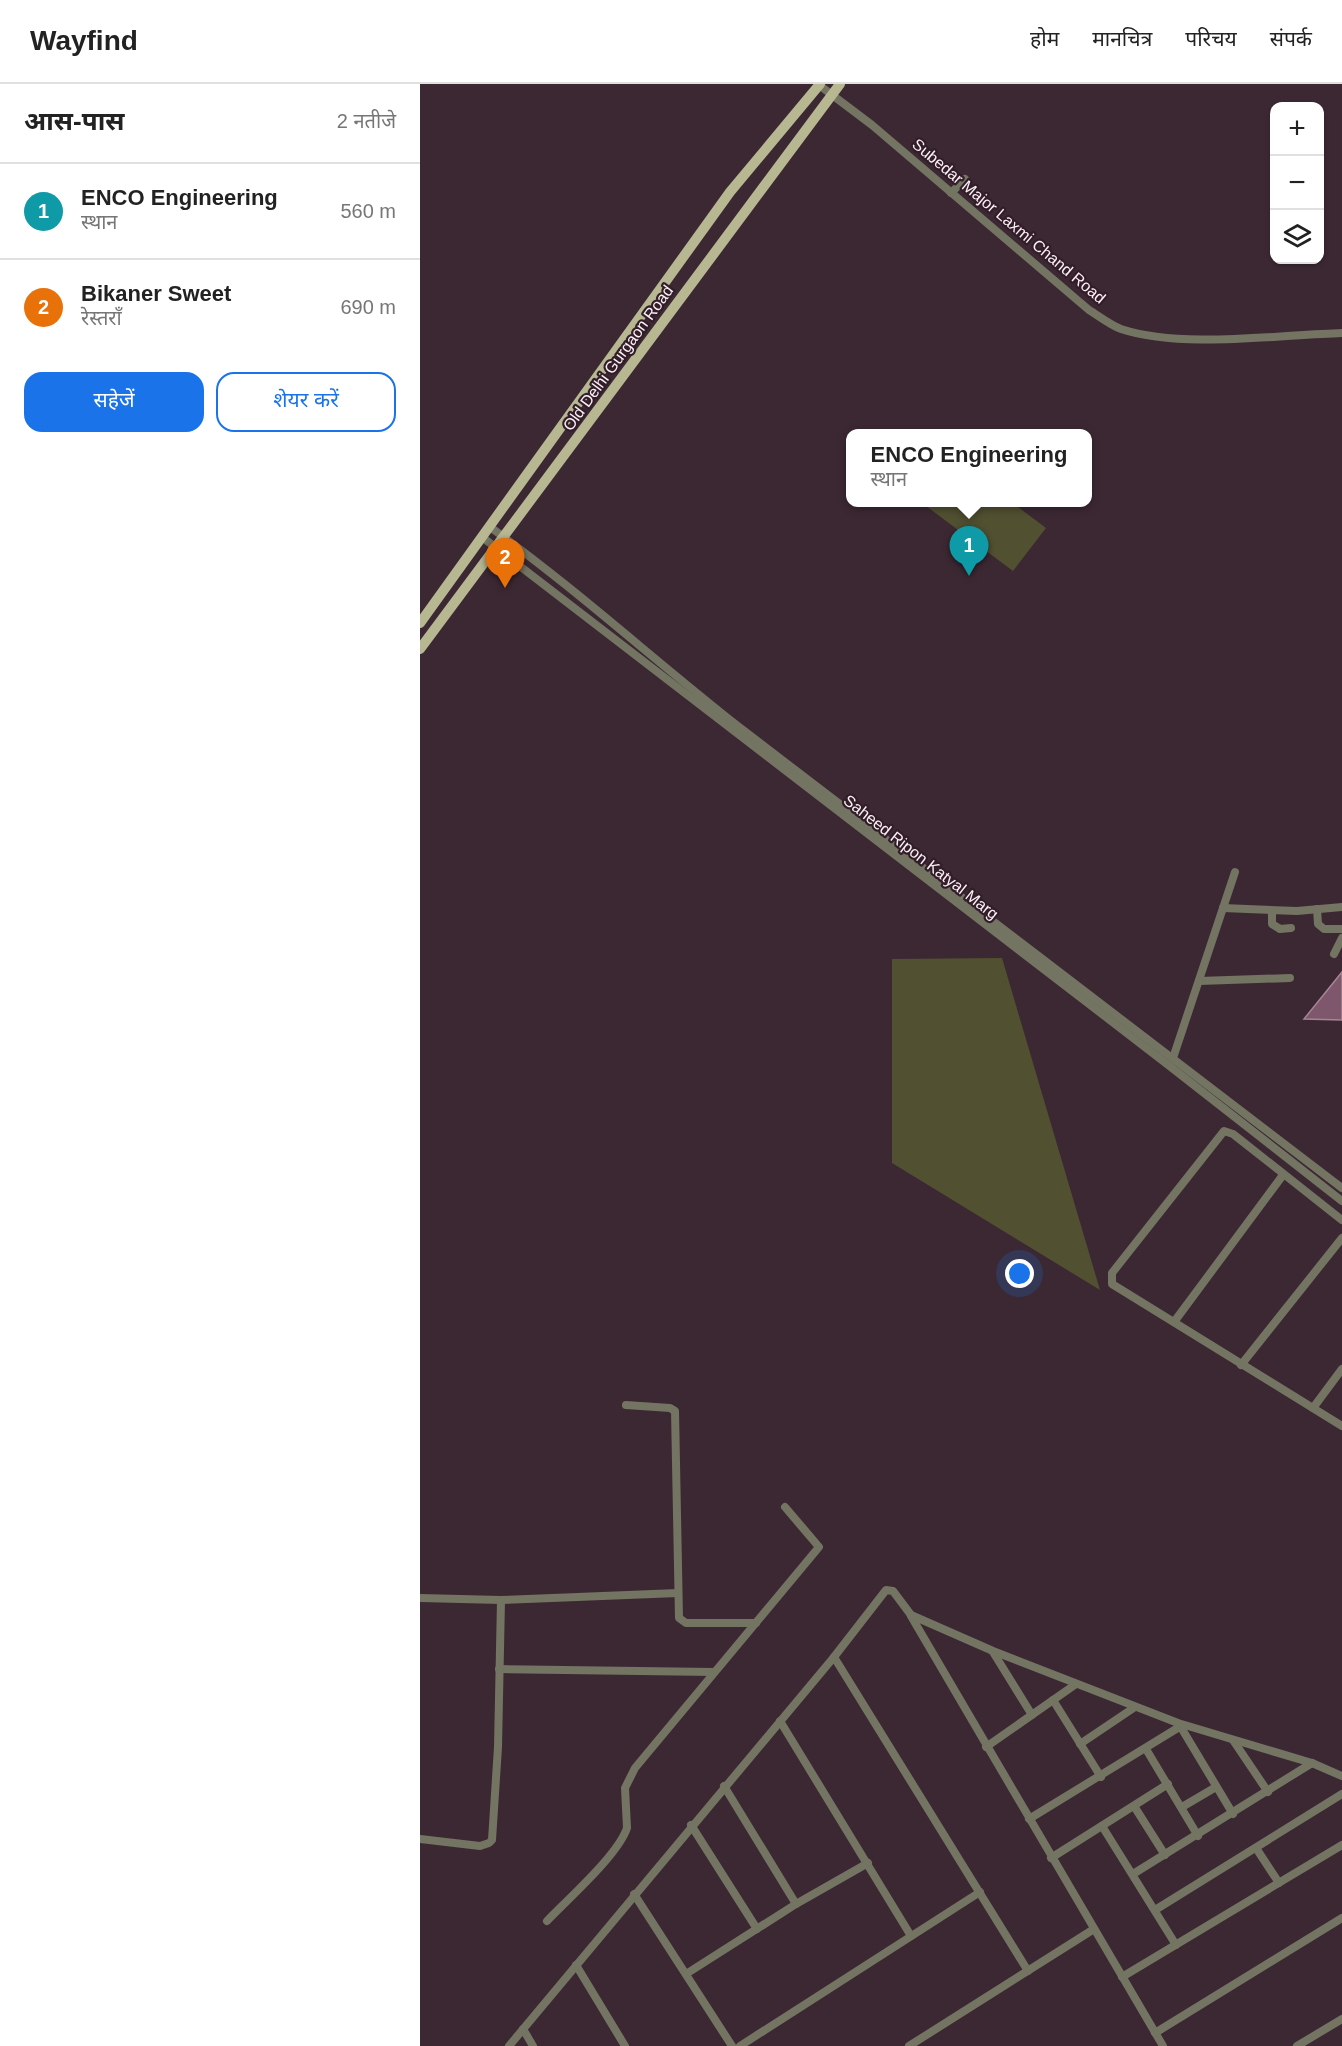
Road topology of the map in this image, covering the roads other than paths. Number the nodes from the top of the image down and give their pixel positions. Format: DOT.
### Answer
graph roads {
  1 [pos="840,84"];
  2 [pos="819,85"];
  3 [pos="831,94"];
  4 [pos="965,178"];
  5 [pos="951,193"];
  6 [pos="1342,333"];
  7 [pos="490,527"];
  8 [pos="482,537"];
  9 [pos="504,537"];
  10 [pos="495,548"];
  11 [pos="420,623"];
  12 [pos="420,650"];
  13 [pos="1235,872"];
  14 [pos="1342,907"];
  15 [pos="1223,908"];
  16 [pos="1317,909"];
  17 [pos="1272,911"];
  18 [pos="994,928"];
  19 [pos="1291,928"];
  20 [pos="1342,929"];
  21 [pos="1342,938"];
  22 [pos="1334,954"];
  23 [pos="1290,978"];
  24 [pos="1199,981"];
  25 [pos="1173,1058"];
  26 [pos="1237,1105"];
  27 [pos="1230,1113"];
  28 [pos="1283,1175"];
  29 [pos="1342,1188"];
  30 [pos="1342,1201"];
  31 [pos="1342,1220"];
  32 [pos="1342,1238"];
  33 [pos="1174,1322"];
  34 [pos="1241,1365"];
  35 [pos="1342,1369"];
  36 [pos="626,1405"];
  37 [pos="1313,1408"];
  38 [pos="1342,1426"];
  39 [pos="785,1507"];
  40 [pos="678,1593"];
  41 [pos="420,1598"];
  42 [pos="501,1600"];
  43 [pos="910,1615"];
  44 [pos="756,1623"];
  45 [pos="993,1652"];
  46 [pos="834,1657"];
  47 [pos="499,1669"];
  48 [pos="714,1672"];
  49 [pos="1076,1684"];
  50 [pos="1053,1700"];
  51 [pos="1136,1707"];
  52 [pos="1032,1715"];
  53 [pos="780,1721"];
  54 [pos="1180,1725"];
  55 [pos="1233,1739"];
  56 [pos="1080,1744"];
  57 [pos="986,1747"];
  58 [pos="1146,1749"];
  59 [pos="1312,1763"];
  60 [pos="1342,1776"];
  61 [pos="1101,1777"];
  62 [pos="1168,1784"];
  63 [pos="724,1786"];
  64 [pos="1216,1787"];
  65 [pos="1268,1792"];
  66 [pos="1342,1794"];
  67 [pos="1134,1806"];
  68 [pos="1182,1807"];
  69 [pos="1233,1814"];
  70 [pos="1029,1819"];
  71 [pos="691,1825"];
  72 [pos="1102,1826"];
  73 [pos="1198,1836"];
  74 [pos="420,1839"];
  75 [pos="1342,1845"];
  76 [pos="1256,1848"];
  77 [pos="1165,1855"];
  78 [pos="1052,1858"];
  79 [pos="868,1863"];
  80 [pos="1133,1874"];
  81 [pos="1279,1883"];
  82 [pos="980,1892"];
  83 [pos="634,1894"];
  84 [pos="796,1904"];
  85 [pos="1155,1910"];
  86 [pos="1342,1917"];
  87 [pos="547,1921"];
  88 [pos="757,1929"];
  89 [pos="1094,1929"];
  90 [pos="911,1936"];
  91 [pos="1176,1945"];
  92 [pos="576,1965"];
  93 [pos="1028,1971"];
  94 [pos="686,1974"];
  95 [pos="1122,1977"];
  96 [pos="1342,2019"];
  97 [pos="523,2029"];
  98 [pos="1155,2033"];
  99 [pos="508,2046"];
  100 [pos="532,2046"];
  101 [pos="625,2046"];
  102 [pos="732,2046"];
  103 [pos="740,2046"];
  104 [pos="909,2046"];
  105 [pos="1163,2046"];
  106 [pos="1297,2046"];
  1 -- 3 [label="main road, Old Delhi Gurgaon Road"];
  2 -- 3 [label="street, Subedar Major Laxmi Chand Road"];
  2 -- 7 [label="main road, Old Delhi Gurgaon Road"];
  3 -- 5 [label="street, Subedar Major Laxmi Chand Road"];
  3 -- 9 [label="main road, Old Delhi Gurgaon Road"];
  4 -- 5 [label="street"];
  5 -- 6 [label="street, Subedar Major Laxmi Chand Road"];
  7 -- 8 [label="main road, Old Delhi Gurgaon Road"];
  7 -- 9 [label="street, Saheed Ripon Katyal Marg"];
  8 -- 10 [label="street, Saheed Ripon Katyal Marg"];
  8 -- 11 [label="main road, Old Delhi Gurgaon Road"];
  9 -- 10 [label="main road, Old Delhi Gurgaon Road"];
  9 -- 18 [label="street, Saheed Ripon Katyal Marg"];
  10 -- 12 [label="main road, Old Delhi Gurgaon Road"];
  10 -- 18 [label="street, Saheed Ripon Katyal Marg"];
  13 -- 15 [label="street"];
  14 -- 16 [label="street"];
  15 -- 17 [label="street"];
  15 -- 24 [label="street"];
  16 -- 17 [label="street"];
  16 -- 20 [label="street"];
  17 -- 19 [label="street"];
  18 -- 25 [label="street, Saheed Ripon Katyal Marg"];
  18 -- 27 [label="street, Saheed Ripon Katyal Marg"];
  21 -- 22 [label="street"];
  23 -- 24 [label="street"];
  24 -- 25 [label="street"];
  25 -- 26 [label="street, Saheed Ripon Katyal Marg"];
  26 -- 27 [label="street"];
  26 -- 29 [label="street, Saheed Ripon Katyal Marg"];
  27 -- 30 [label="street, Saheed Ripon Katyal Marg"];
  28 -- 31 [label="street"];
  28 -- 33 [label="street"];
  28 -- 33 [label="street"];
  32 -- 34 [label="street"];
  33 -- 34 [label="street"];
  34 -- 37 [label="street"];
  35 -- 37 [label="street"];
  36 -- 40 [label="street"];
  37 -- 38 [label="street"];
  39 -- 44 [label="street"];
  40 -- 42 [label="street"];
  40 -- 44 [label="street"];
  41 -- 42 [label="street"];
  42 -- 47 [label="street"];
  43 -- 45 [label="street"];
  43 -- 46 [label="street"];
  43 -- 57 [label="street"];
  44 -- 48 [label="street"];
  45 -- 49 [label="street"];
  45 -- 52 [label="street"];
  46 -- 53 [label="street"];
  46 -- 82 [label="street"];
  47 -- 48 [label="street"];
  47 -- 74 [label="street"];
  48 -- 87 [label="street"];
  49 -- 50 [label="street"];
  49 -- 51 [label="street"];
  50 -- 52 [label="street"];
  50 -- 56 [label="street"];
  51 -- 54 [label="street"];
  51 -- 56 [label="street"];
  52 -- 57 [label="street"];
  53 -- 63 [label="street"];
  53 -- 79 [label="street"];
  54 -- 55 [label="street"];
  54 -- 58 [label="street"];
  54 -- 64 [label="street"];
  55 -- 59 [label="street"];
  55 -- 65 [label="street"];
  56 -- 61 [label="street"];
  57 -- 70 [label="street"];
  58 -- 61 [label="street"];
  58 -- 62 [label="street"];
  59 -- 60 [label="street"];
  59 -- 65 [label="street"];
  61 -- 70 [label="street"];
  62 -- 67 [label="street"];
  62 -- 68 [label="street"];
  63 -- 71 [label="street"];
  63 -- 84 [label="street"];
  64 -- 68 [label="street"];
  64 -- 69 [label="street"];
  65 -- 69 [label="street"];
  66 -- 76 [label="street"];
  67 -- 72 [label="street"];
  67 -- 77 [label="street"];
  68 -- 73 [label="street"];
  69 -- 73 [label="street"];
  70 -- 78 [label="street"];
  71 -- 83 [label="street"];
  71 -- 88 [label="street"];
  72 -- 78 [label="street"];
  72 -- 80 [label="street"];
  73 -- 77 [label="street"];
  75 -- 81 [label="street"];
  76 -- 81 [label="street"];
  76 -- 85 [label="street"];
  77 -- 80 [label="street"];
  78 -- 89 [label="street"];
  79 -- 84 [label="street"];
  79 -- 90 [label="street"];
  80 -- 85 [label="street"];
  81 -- 91 [label="street"];
  82 -- 90 [label="street"];
  82 -- 93 [label="street"];
  83 -- 92 [label="street"];
  83 -- 94 [label="street"];
  84 -- 88 [label="street"];
  85 -- 91 [label="street"];
  86 -- 98 [label="street"];
  88 -- 94 [label="street"];
  89 -- 93 [label="street"];
  89 -- 95 [label="street"];
  90 -- 103 [label="street"];
  91 -- 95 [label="street"];
  92 -- 97 [label="street"];
  92 -- 101 [label="street"];
  93 -- 104 [label="street"];
  94 -- 102 [label="street"];
  95 -- 98 [label="street"];
  96 -- 106 [label="street"];
  97 -- 99 [label="street"];
  97 -- 100 [label="street"];
  98 -- 105 [label="street"];
}
